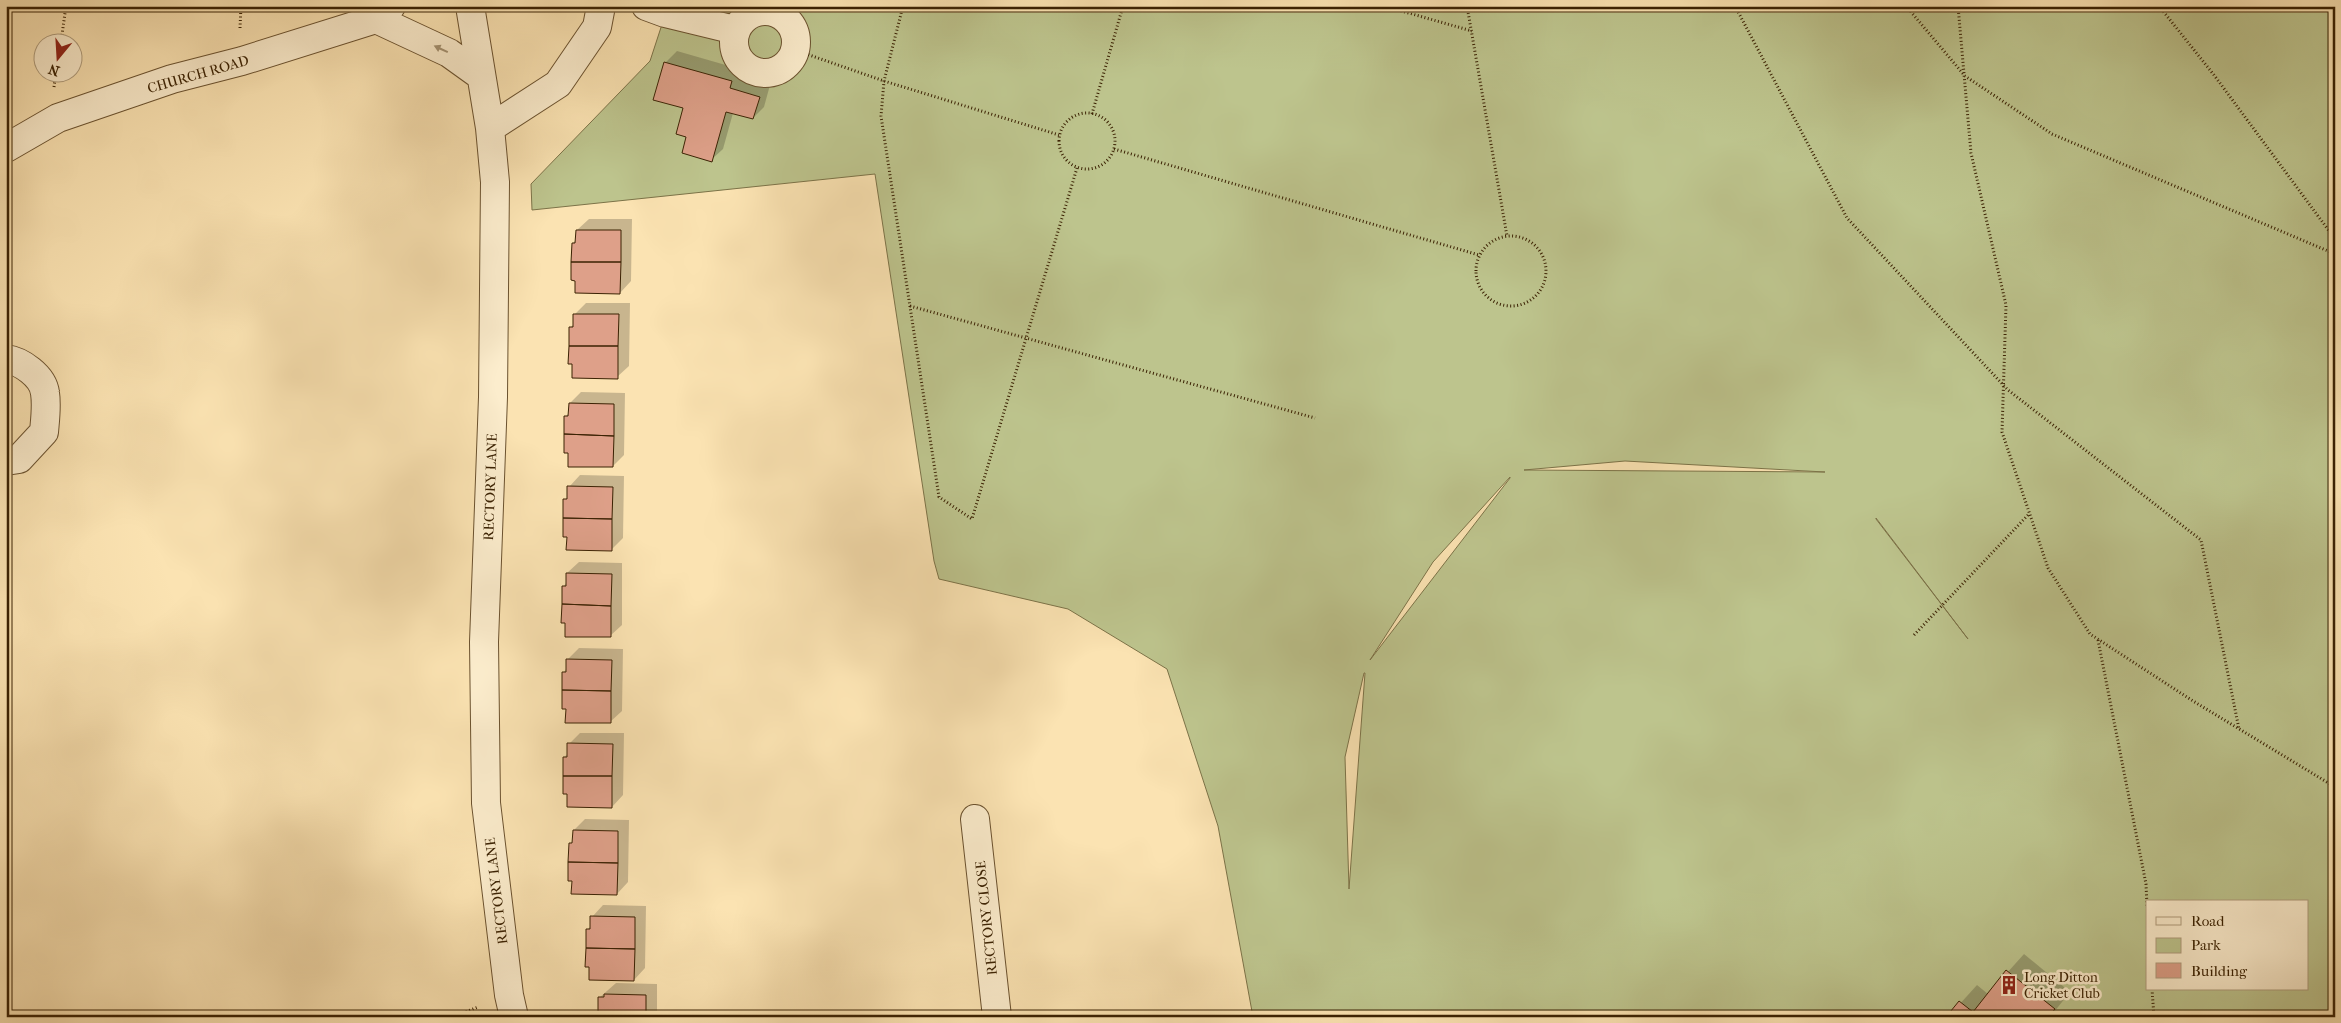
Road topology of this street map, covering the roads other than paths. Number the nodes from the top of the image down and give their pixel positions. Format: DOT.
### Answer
graph roads {
  1 [pos="470,6"];
  2 [pos="601,6"];
  3 [pos="646,6"];
  4 [pos="384,12"];
  5 [pos="735,30"];
  6 [pos="482,76"];
  7 [pos="490,128"];
  8 [pos="6,148"];
  9 [pos="6,359"];
  10 [pos="6,461"];
  11 [pos="975,819"];
  12 [pos="514,1017"];
  13 [pos="997,1017"];
  1 -- 6 [label="street, RECTORY LANE"];
  2 -- 7 [label="street"];
  3 -- 5 [label="street"];
  6 -- 4 [label="street, one-way"];
  4 -- 8 [label="street, CHURCH ROAD"];
  5 -- 5 [label="street"];
  6 -- 7 [label="street, RECTORY LANE"];
  7 -- 12 [label="street, RECTORY LANE"];
  9 -- 10 [label="street"];
  11 -- 13 [label="street, RECTORY CLOSE"];
}
